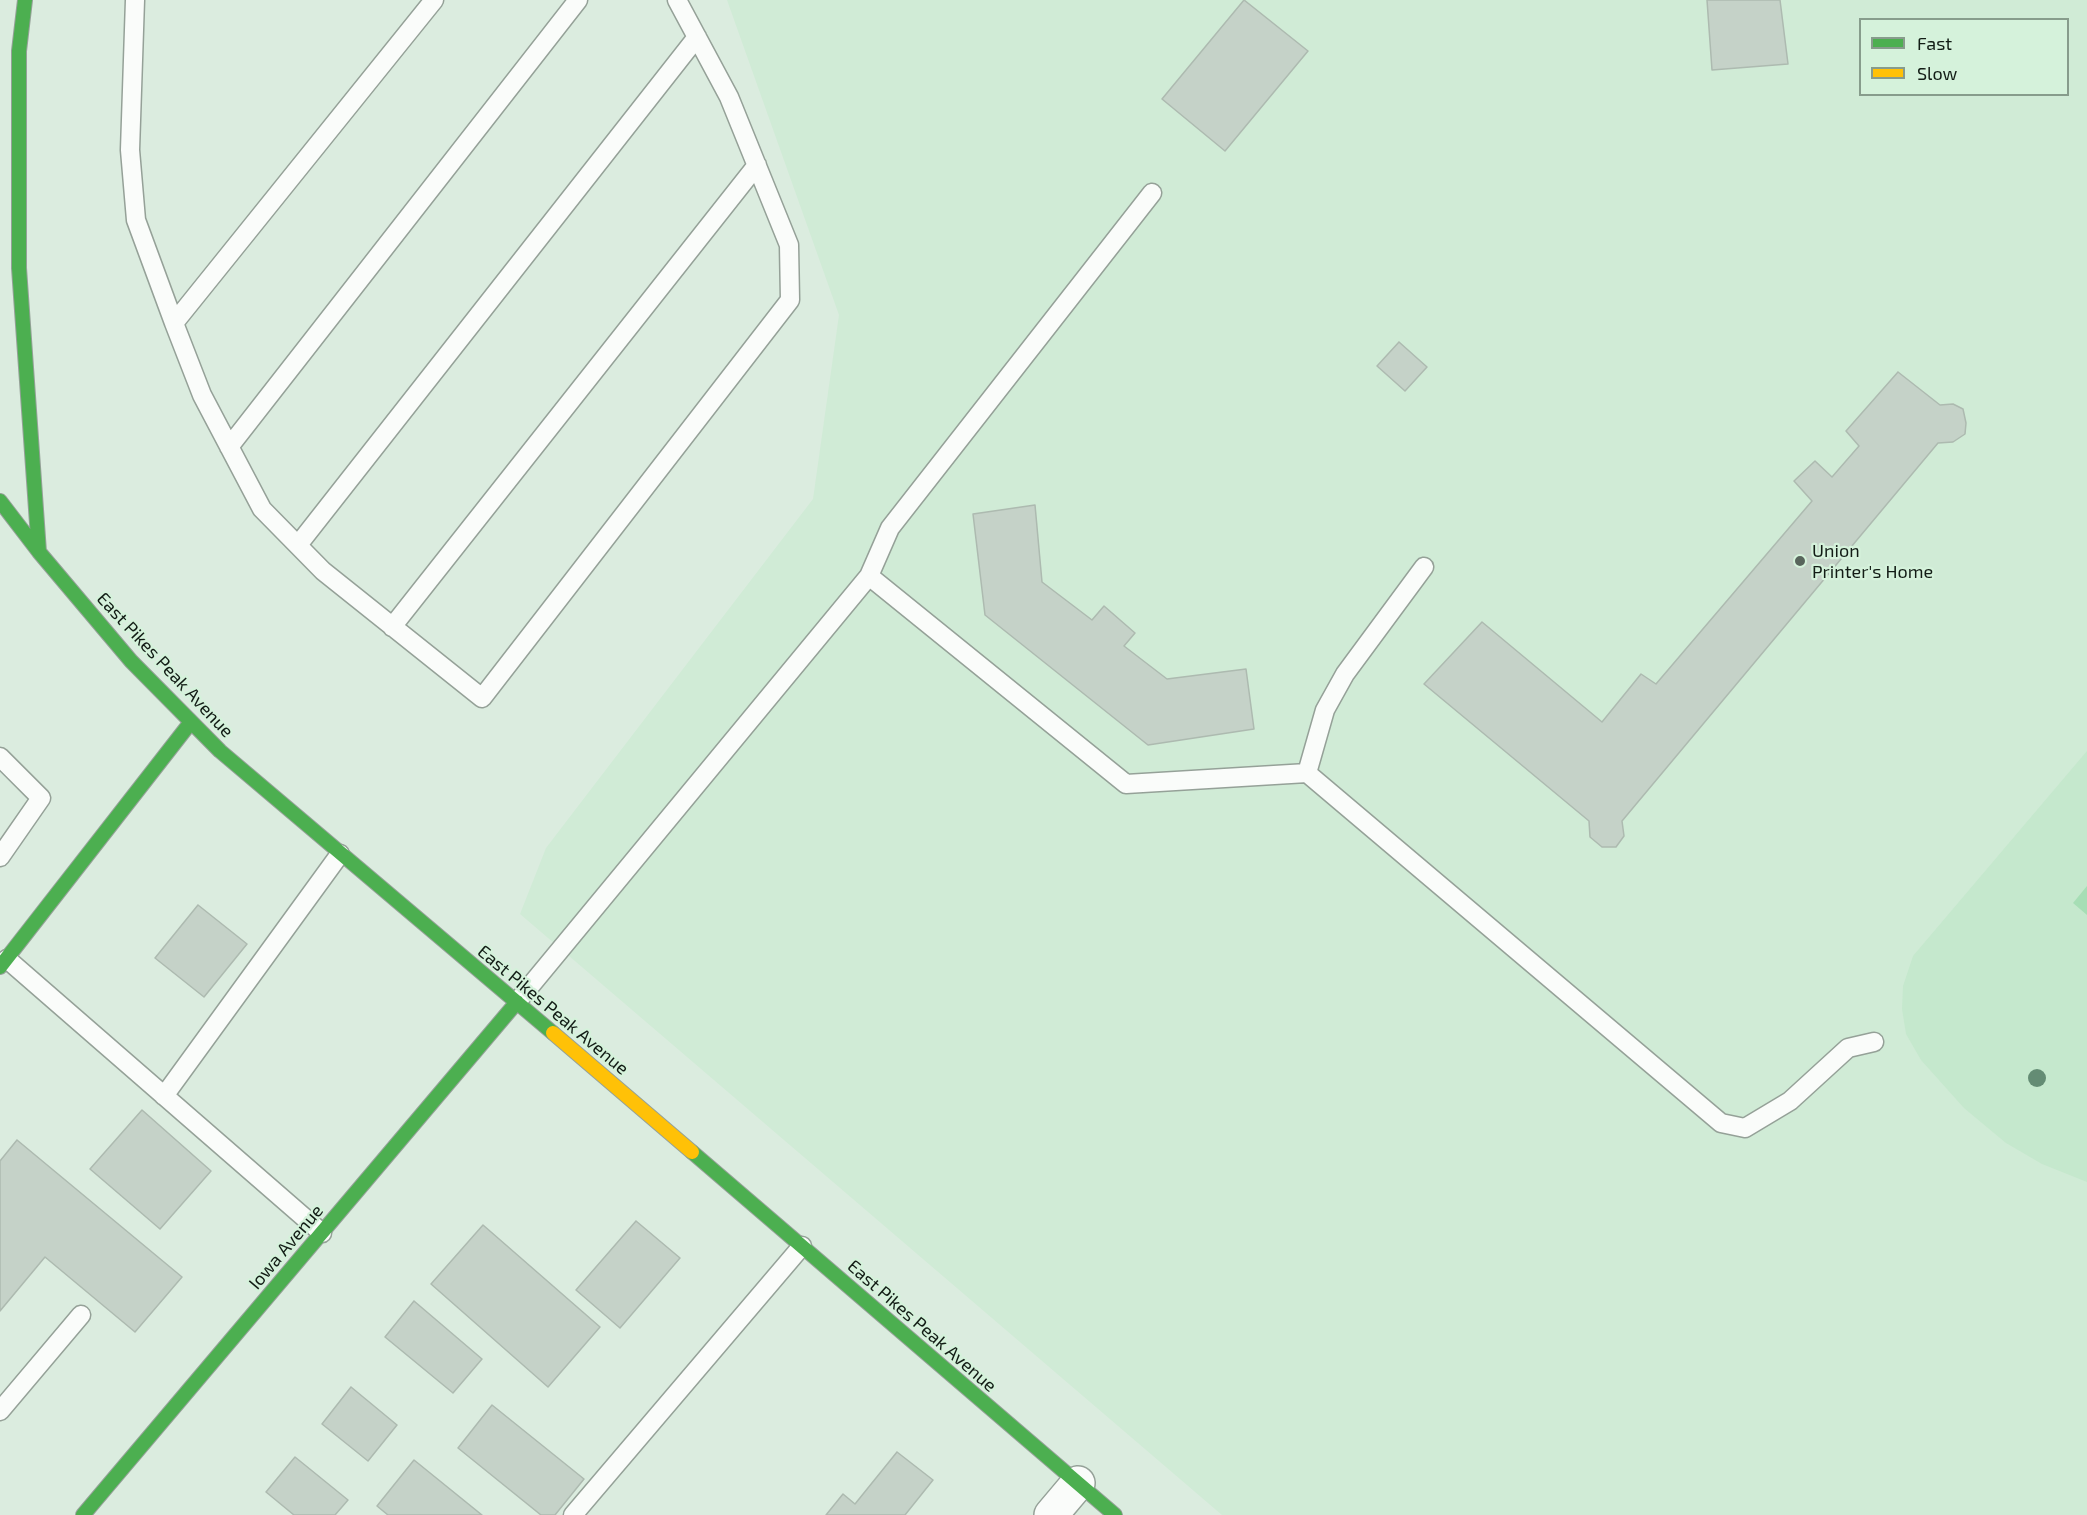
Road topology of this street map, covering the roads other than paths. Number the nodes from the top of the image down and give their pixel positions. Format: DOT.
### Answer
graph roads {
  1 [pos="25,0"];
  2 [pos="135,0"];
  3 [pos="434,0"];
  4 [pos="578,0"];
  5 [pos="677,0"];
  6 [pos="697,37"];
  7 [pos="757,165"];
  8 [pos="1152,193"];
  9 [pos="174,323"];
  10 [pos="230,447"];
  11 [pos="0,501"];
  12 [pos="298,545"];
  13 [pos="39,552"];
  14 [pos="1424,567"];
  15 [pos="869,576"];
  16 [pos="392,627"];
  17 [pos="191,722"];
  18 [pos="0,757"];
  19 [pos="1307,773"];
  20 [pos="340,854"];
  21 [pos="0,857"];
  22 [pos="3,963"];
  23 [pos="517,1002"];
  24 [pos="1874,1042"];
  25 [pos="164,1095"];
  26 [pos="322,1233"];
  27 [pos="802,1246"];
  28 [pos="81,1316"];
  29 [pos="0,1411"];
  30 [pos="1078,1483"];
  31 [pos="83,1515"];
  32 [pos="573,1515"];
  33 [pos="1051,1515"];
  34 [pos="1115,1515"];
  1 -- 13 [label="main road"];
  2 -- 9 [label="lane"];
  3 -- 9 [label="lane"];
  4 -- 10 [label="lane"];
  5 -- 6 [label="lane"];
  6 -- 7 [label="lane"];
  6 -- 12 [label="lane"];
  7 -- 16 [label="lane"];
  7 -- 16 [label="lane"];
  8 -- 15 [label="lane"];
  9 -- 10 [label="lane"];
  10 -- 12 [label="lane"];
  11 -- 13 [label="main road, East Pikes Peak Avenue"];
  12 -- 16 [label="lane"];
  13 -- 17 [label="main road, East Pikes Peak Avenue"];
  14 -- 19 [label="lane"];
  15 -- 19 [label="lane"];
  15 -- 23 [label="lane"];
  17 -- 20 [label="main road, East Pikes Peak Avenue"];
  17 -- 22 [label="main road"];
  18 -- 21 [label="lane"];
  19 -- 24 [label="lane"];
  20 -- 23 [label="main road, East Pikes Peak Avenue"];
  20 -- 25 [label="lane"];
  22 -- 25 [label="lane"];
  23 -- 26 [label="main road, Iowa Avenue"];
  23 -- 27 [label="main road, East Pikes Peak Avenue"];
  25 -- 26 [label="lane"];
  26 -- 31 [label="main road, Iowa Avenue"];
  27 -- 30 [label="main road, East Pikes Peak Avenue"];
  27 -- 32 [label="lane"];
  28 -- 29 [label="lane"];
  30 -- 33 [label="street"];
  30 -- 34 [label="main road, East Pikes Peak Avenue"];
}
